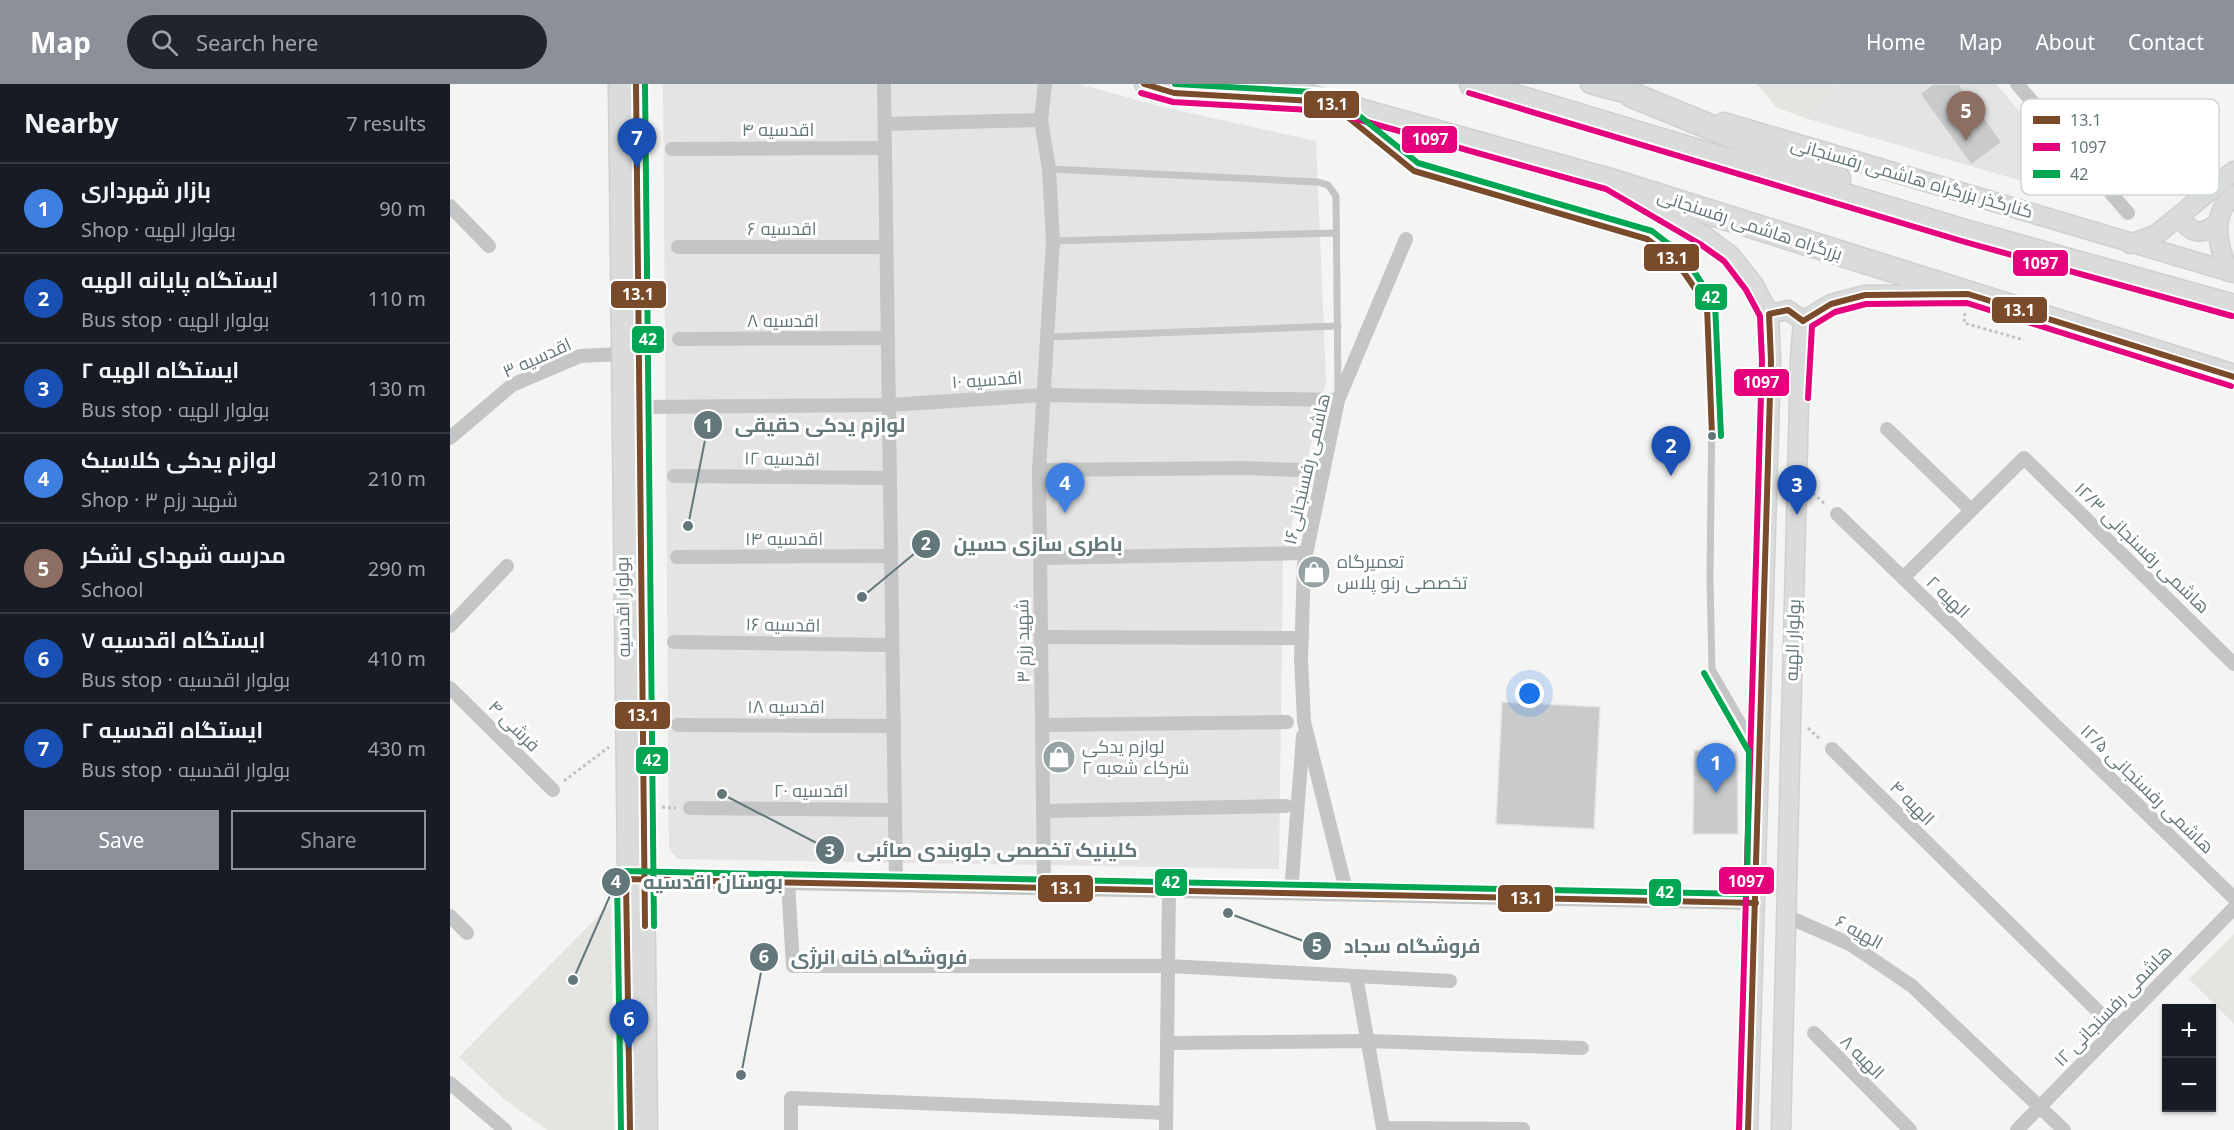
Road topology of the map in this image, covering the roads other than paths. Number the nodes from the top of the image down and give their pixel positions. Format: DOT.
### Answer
graph roads {
  1 [pos="618,84"];
  2 [pos="636,84"];
  3 [pos="884,84"];
  4 [pos="1045,84"];
  5 [pos="1144,84"];
  6 [pos="1263,84"];
  7 [pos="1472,84"];
  8 [pos="1590,84"];
  9 [pos="2017,84"];
  10 [pos="1632,95"];
  11 [pos="2030,99"];
  12 [pos="1329,102"];
  13 [pos="1041,120"];
  14 [pos="885,124"];
  15 [pos="885,148"];
  16 [pos="672,149"];
  17 [pos="1049,170"];
  18 [pos="2234,171"];
  19 [pos="1610,181"];
  20 [pos="2219,184"];
  21 [pos="2113,195"];
  22 [pos="2206,195"];
  23 [pos="2234,195"];
  24 [pos="450,206"];
  25 [pos="2128,213"];
  26 [pos="2181,216"];
  27 [pos="2216,224"];
  28 [pos="1968,232"];
  29 [pos="1335,233"];
  30 [pos="1406,239"];
  31 [pos="1053,241"];
  32 [pos="2130,244"];
  33 [pos="489,246"];
  34 [pos="678,247"];
  35 [pos="886,247"];
  36 [pos="2231,272"];
  37 [pos="1968,294"];
  38 [pos="2234,307"];
  39 [pos="1769,314"];
  40 [pos="1803,321"];
  41 [pos="1338,326"];
  42 [pos="1049,337"];
  43 [pos="888,338"];
  44 [pos="679,339"];
  45 [pos="620,354"];
  46 [pos="2234,377"];
  47 [pos="1043,395"];
  48 [pos="1338,400"];
  49 [pos="889,405"];
  50 [pos="638,407"];
  51 [pos="1887,429"];
  52 [pos="450,438"];
  53 [pos="1039,470"];
  54 [pos="1323,471"];
  55 [pos="674,476"];
  56 [pos="890,478"];
  57 [pos="1971,510"];
  58 [pos="1837,514"];
  59 [pos="1306,553"];
  60 [pos="891,556"];
  61 [pos="677,557"];
  62 [pos="1040,558"];
  63 [pos="507,566"];
  64 [pos="1903,578"];
  65 [pos="450,626"];
  66 [pos="1041,637"];
  67 [pos="1302,638"];
  68 [pos="674,642"];
  69 [pos="892,645"];
  70 [pos="2233,660"];
  71 [pos="450,688"];
  72 [pos="2034,706"];
  73 [pos="1287,722"];
  74 [pos="1304,722"];
  75 [pos="678,725"];
  76 [pos="1042,725"];
  77 [pos="894,726"];
  78 [pos="1832,749"];
  79 [pos="1758,750"];
  80 [pos="553,790"];
  81 [pos="1286,806"];
  82 [pos="690,808"];
  83 [pos="895,810"];
  84 [pos="1043,810"];
  85 [pos="635,880"];
  86 [pos="788,882"];
  87 [pos="896,885"];
  88 [pos="1044,888"];
  89 [pos="1168,890"];
  90 [pos="1291,893"];
  91 [pos="1347,894"];
  92 [pos="2234,898"];
  93 [pos="1756,903"];
  94 [pos="2234,908"];
  95 [pos="450,916"];
  96 [pos="1786,916"];
  97 [pos="467,933"];
  98 [pos="1168,966"];
  99 [pos="1356,976"];
  100 [pos="1450,981"];
  101 [pos="2116,1029"];
  102 [pos="1814,1033"];
  103 [pos="1368,1041"];
  104 [pos="1167,1044"];
  105 [pos="1582,1048"];
  106 [pos="450,1083"];
  107 [pos="2040,1106"];
  108 [pos="1166,1113"];
  109 [pos="1523,1129"];
  110 [pos="505,1130"];
  111 [pos="630,1130"];
  112 [pos="648,1130"];
  113 [pos="791,1130"];
  114 [pos="1166,1130"];
  115 [pos="1748,1130"];
  116 [pos="1781,1130"];
  117 [pos="1910,1130"];
  118 [pos="2017,1130"];
  119 [pos="2064,1130"];
  1 -- 45 [label="main road, بولوار اقدسیه"];
  2 -- 50 [label="main road, بولوار اقدسیه"];
  3 -- 14 [label="street"];
  4 -- 13 [label="street, شهید رزم ۳"];
  5 -- 12 [label="main road"];
  6 -- 12 [label="highway, بزرگراه هاشمی رفسنجانی"];
  7 -- 28 [label="highway"];
  8 -- 10 [label="main road, کنارگذر بزرگراه هاشمی رفسنجانی"];
  9 -- 11 [label="street"];
  10 -- 28 [label="highway"];
  10 -- 32 [label="main road, کنارگذر بزرگراه هاشمی رفسنجانی"];
  12 -- 19 [label="highway, بزرگراه هاشمی رفسنجانی"];
  12 -- 79 [label="lane"];
  13 -- 14 [label="street"];
  13 -- 17 [label="street, شهید رزم ۳"];
  14 -- 15 [label="street"];
  15 -- 16 [label="street, اقدسیه ۴"];
  15 -- 35 [label="street"];
  17 -- 29 [label="lane"];
  17 -- 31 [label="street, شهید رزم ۳"];
  18 -- 20 [label="main road"];
  19 -- 37 [label="highway, بزرگراه هاشمی رفسنجانی"];
  19 -- 39 [label="main road, بولوار الهیه"];
  21 -- 25 [label="street"];
  22 -- 26 [label="main road"];
  23 -- 27 [label="main road"];
  24 -- 33 [label="street"];
  26 -- 27 [label="main road"];
  26 -- 32 [label="main road"];
  27 -- 36 [label="main road"];
  28 -- 38 [label="highway"];
  29 -- 31 [label="lane"];
  29 -- 41 [label="lane"];
  30 -- 48 [label="street, هاشمی رفسنجانی۱۶"];
  31 -- 42 [label="street, شهید رزم ۳"];
  32 -- 36 [label="main road, کنارگذر بزرگراه هاشمی رفسنجانی"];
  34 -- 35 [label="street, اقدسیه ۶"];
  35 -- 43 [label="street"];
  37 -- 40 [label="main road"];
  37 -- 46 [label="highway, بزرگراه هاشمی رفسنجانی"];
  39 -- 40 [label="main road"];
  39 -- 79 [label="main road, بولوار الهیه"];
  40 -- 96 [label="main road, بولوار الهیه"];
  41 -- 42 [label="lane"];
  41 -- 48 [label="lane"];
  42 -- 47 [label="street, شهید رزم ۳"];
  43 -- 44 [label="street, اقدسیه ۸"];
  43 -- 49 [label="street"];
  45 -- 52 [label="street, اقدسیه ۳"];
  45 -- 85 [label="main road, بولوار اقدسیه"];
  47 -- 48 [label="street, اقدسیه ۱۰"];
  47 -- 49 [label="street, اقدسیه ۱۰"];
  47 -- 53 [label="street, شهید رزم ۳"];
  48 -- 54 [label="street, هاشمی رفسنجانی۱۶"];
  49 -- 50 [label="street, اقدسیه ۱۰"];
  49 -- 56 [label="street"];
  50 -- 85 [label="main road, بولوار اقدسیه"];
  51 -- 57 [label="street"];
  53 -- 54 [label="street"];
  53 -- 62 [label="street, شهید رزم ۳"];
  54 -- 59 [label="street, هاشمی رفسنجانی۱۶"];
  55 -- 56 [label="street, اقدسیه ۱۲"];
  56 -- 60 [label="street"];
  57 -- 64 [label="street"];
  57 -- 70 [label="street, هاشمی رفسنجانی ۱۲/۳"];
  58 -- 64 [label="street, الهیه ۲"];
  59 -- 62 [label="street"];
  59 -- 67 [label="street, هاشمی رفسنجانی۱۶"];
  60 -- 61 [label="street, اقدسیه ۱۴"];
  60 -- 69 [label="street"];
  62 -- 66 [label="street, شهید رزم ۳"];
  63 -- 65 [label="street"];
  64 -- 72 [label="street, الهیه ۲"];
  66 -- 67 [label="street"];
  66 -- 76 [label="street, شهید رزم ۳"];
  67 -- 74 [label="street, هاشمی رفسنجانی۱۶"];
  68 -- 69 [label="street, اقدسیه ۱۶"];
  69 -- 77 [label="street"];
  71 -- 80 [label="street, فرشی ۴"];
  72 -- 92 [label="street, هاشمی رفسنجانی ۱۲/۵"];
  73 -- 76 [label="street"];
  74 -- 90 [label="street"];
  74 -- 91 [label="street, هاشمی رفسنجانی۱۶"];
  75 -- 77 [label="street, اقدسیه ۱۸"];
  76 -- 84 [label="street, شهید رزم ۳"];
  77 -- 83 [label="street"];
  78 -- 101 [label="street, الهیه ۴"];
  79 -- 93 [label="main road, بولوار الهیه"];
  81 -- 84 [label="street"];
  82 -- 83 [label="street, اقدسیه ۲۰"];
  83 -- 87 [label="street"];
  84 -- 88 [label="street, شهید رزم ۳"];
  85 -- 86 [label="street"];
  85 -- 111 [label="main road, بولوار اقدسیه"];
  85 -- 112 [label="main road, بولوار اقدسیه"];
  86 -- 87 [label="street"];
  86 -- 98 [label="street"];
  87 -- 88 [label="street"];
  88 -- 89 [label="street"];
  89 -- 90 [label="street"];
  89 -- 98 [label="street"];
  90 -- 91 [label="street"];
  91 -- 93 [label="street"];
  93 -- 115 [label="main road, بولوار الهیه"];
  94 -- 101 [label="street, هاشمی رفسنجانی ۱۲"];
  95 -- 97 [label="street"];
  96 -- 107 [label="street, الهیه ۶"];
  96 -- 116 [label="main road, بولوار الهیه"];
  98 -- 99 [label="street"];
  98 -- 104 [label="street"];
  99 -- 100 [label="street"];
  99 -- 103 [label="street"];
  101 -- 107 [label="street, هاشمی رفسنجانی ۱۲"];
  102 -- 117 [label="street, الهیه ۸"];
  103 -- 104 [label="street"];
  103 -- 105 [label="street"];
  103 -- 109 [label="street"];
  104 -- 108 [label="street"];
  106 -- 110 [label="street"];
  107 -- 118 [label="street, هاشمی رفسنجانی ۱۲"];
  107 -- 119 [label="street, الهیه ۶"];
  108 -- 113 [label="street"];
  108 -- 114 [label="street"];
}
